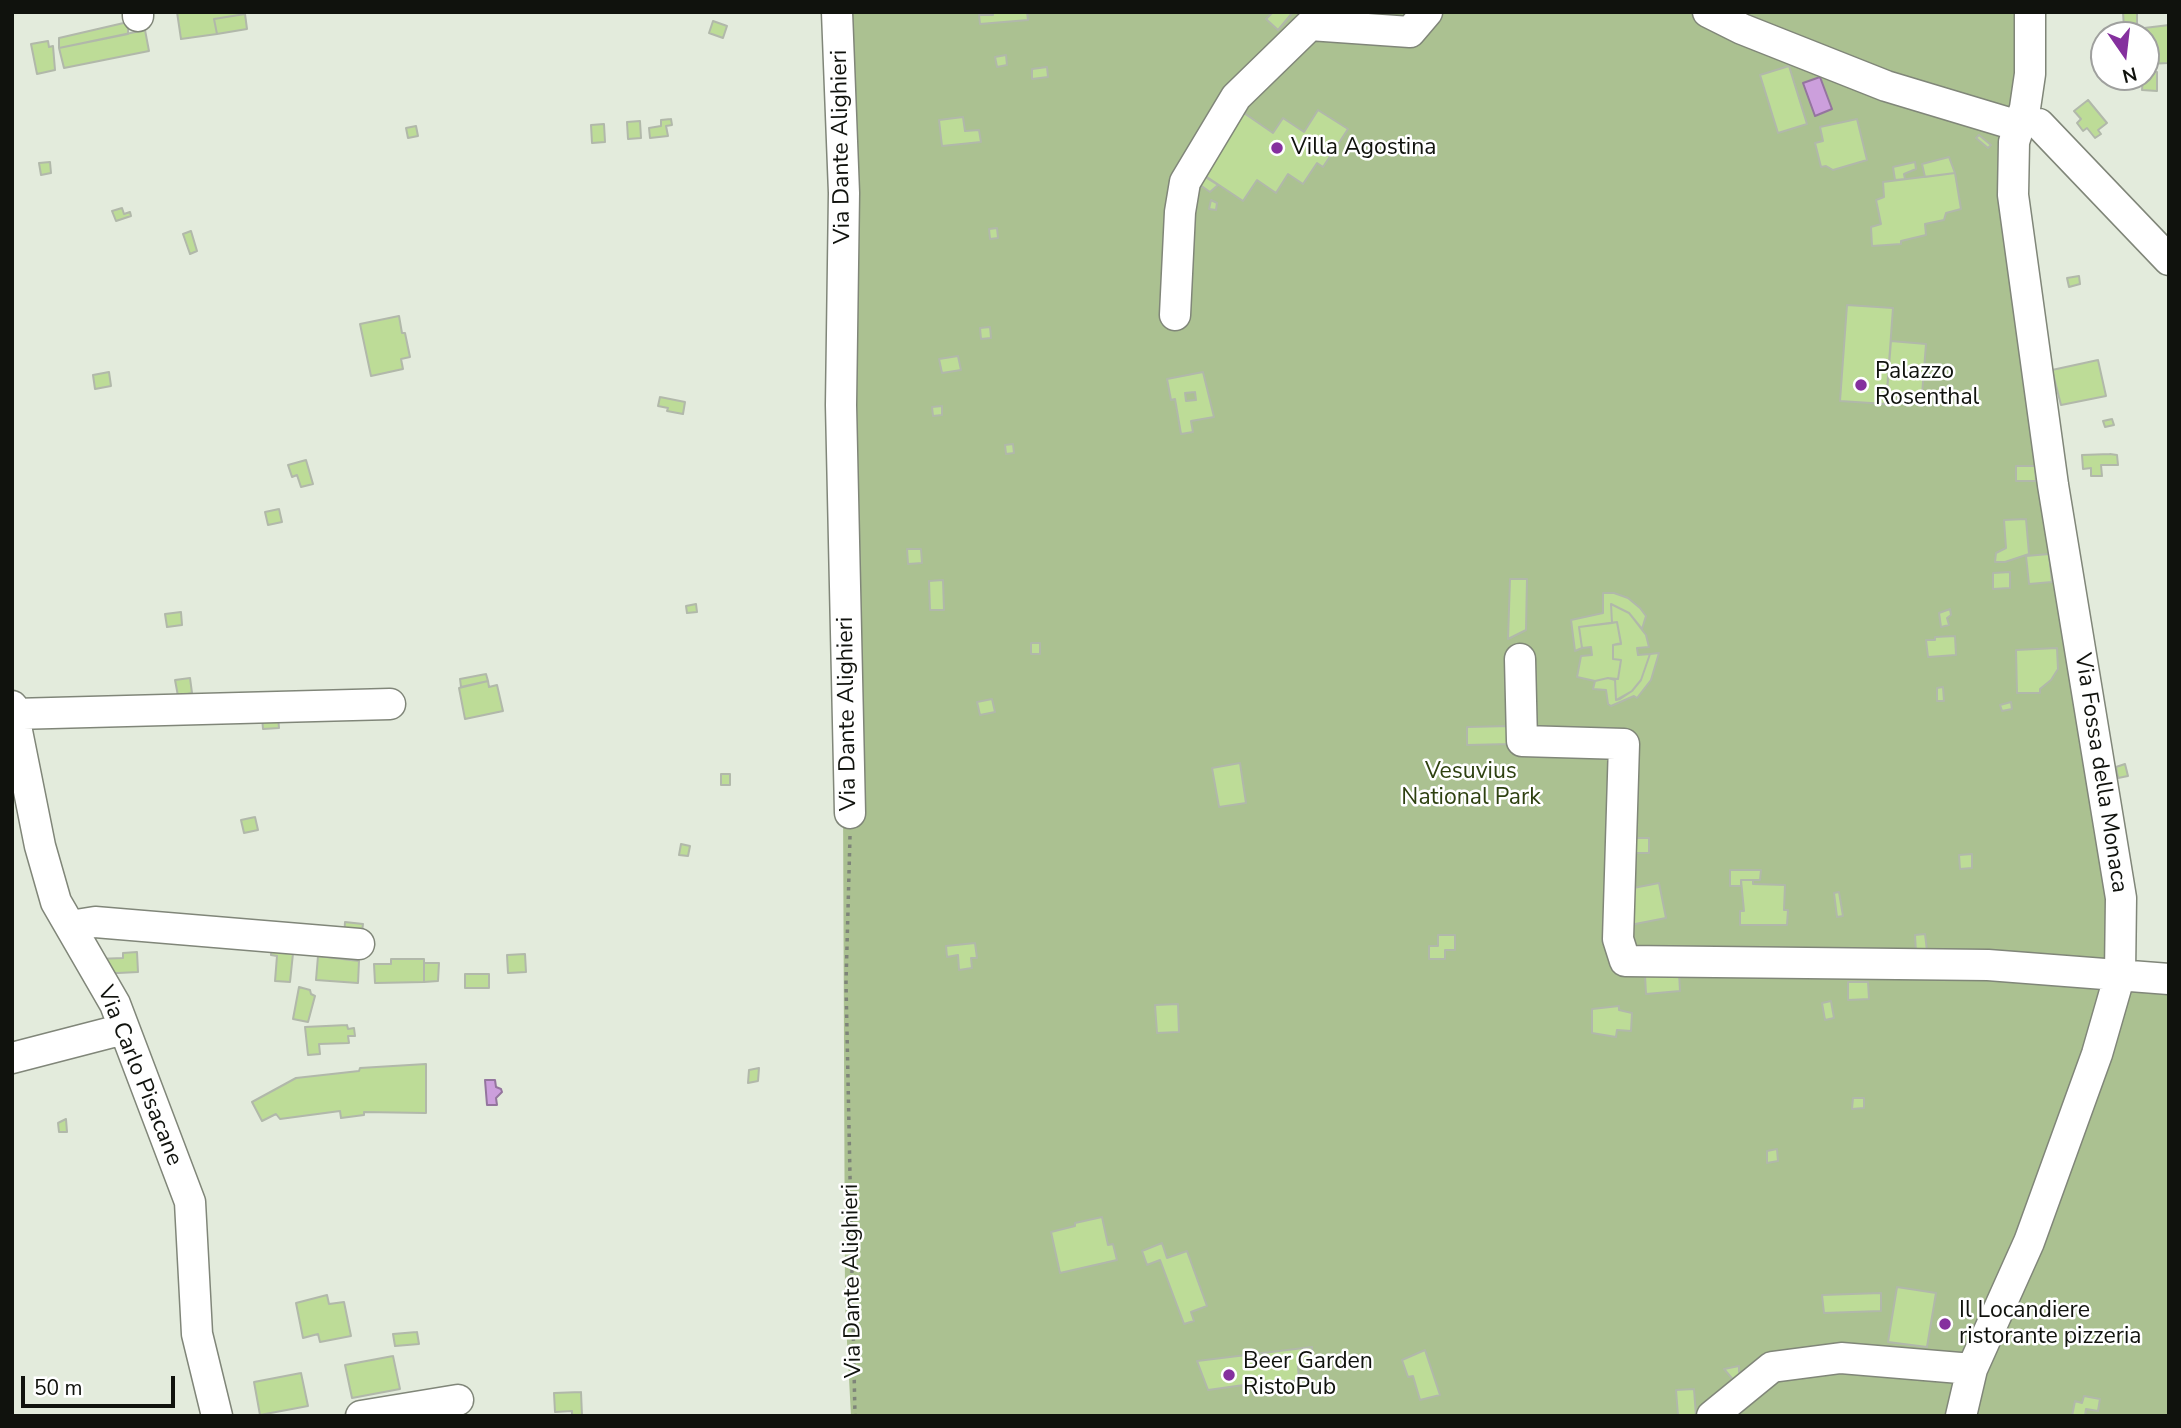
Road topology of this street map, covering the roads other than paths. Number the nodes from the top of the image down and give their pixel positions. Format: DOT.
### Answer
graph roads {
  1 [pos="837,12"];
  2 [pos="1427,12"];
  3 [pos="1708,12"];
  4 [pos="2030,12"];
  5 [pos="2030,119"];
  6 [pos="2169,260"];
  7 [pos="1175,315"];
  8 [pos="1520,659"];
  9 [pos="390,704"];
  10 [pos="13,710"];
  11 [pos="850,813"];
  12 [pos="69,926"];
  13 [pos="359,944"];
  14 [pos="2120,974"];
  15 [pos="2169,979"];
  16 [pos="124,1029"];
  17 [pos="12,1058"];
  18 [pos="1972,1369"];
  19 [pos="458,1400"];
  20 [pos="217,1416"];
  21 [pos="361,1416"];
  22 [pos="1712,1416"];
  23 [pos="1961,1416"];
  1 -- 11 [label="street, Via Dante Alighieri"];
  2 -- 7 [label="street"];
  3 -- 5 [label="street"];
  4 -- 5 [label="street, Via Fossa della Monaca"];
  5 -- 6 [label="street"];
  5 -- 14 [label="street, Via Fossa della Monaca"];
  8 -- 14 [label="street"];
  9 -- 10 [label="street"];
  10 -- 12 [label="street, Via Carlo Pisacane"];
  12 -- 13 [label="street"];
  12 -- 16 [label="street, Via Carlo Pisacane"];
  14 -- 15 [label="street"];
  14 -- 18 [label="street, Via Fossa della Monaca"];
  16 -- 17 [label="street"];
  16 -- 20 [label="street, Via Carlo Pisacane"];
  18 -- 22 [label="street"];
  18 -- 23 [label="street, Via Fossa della Monaca"];
  19 -- 21 [label="street"];
}
